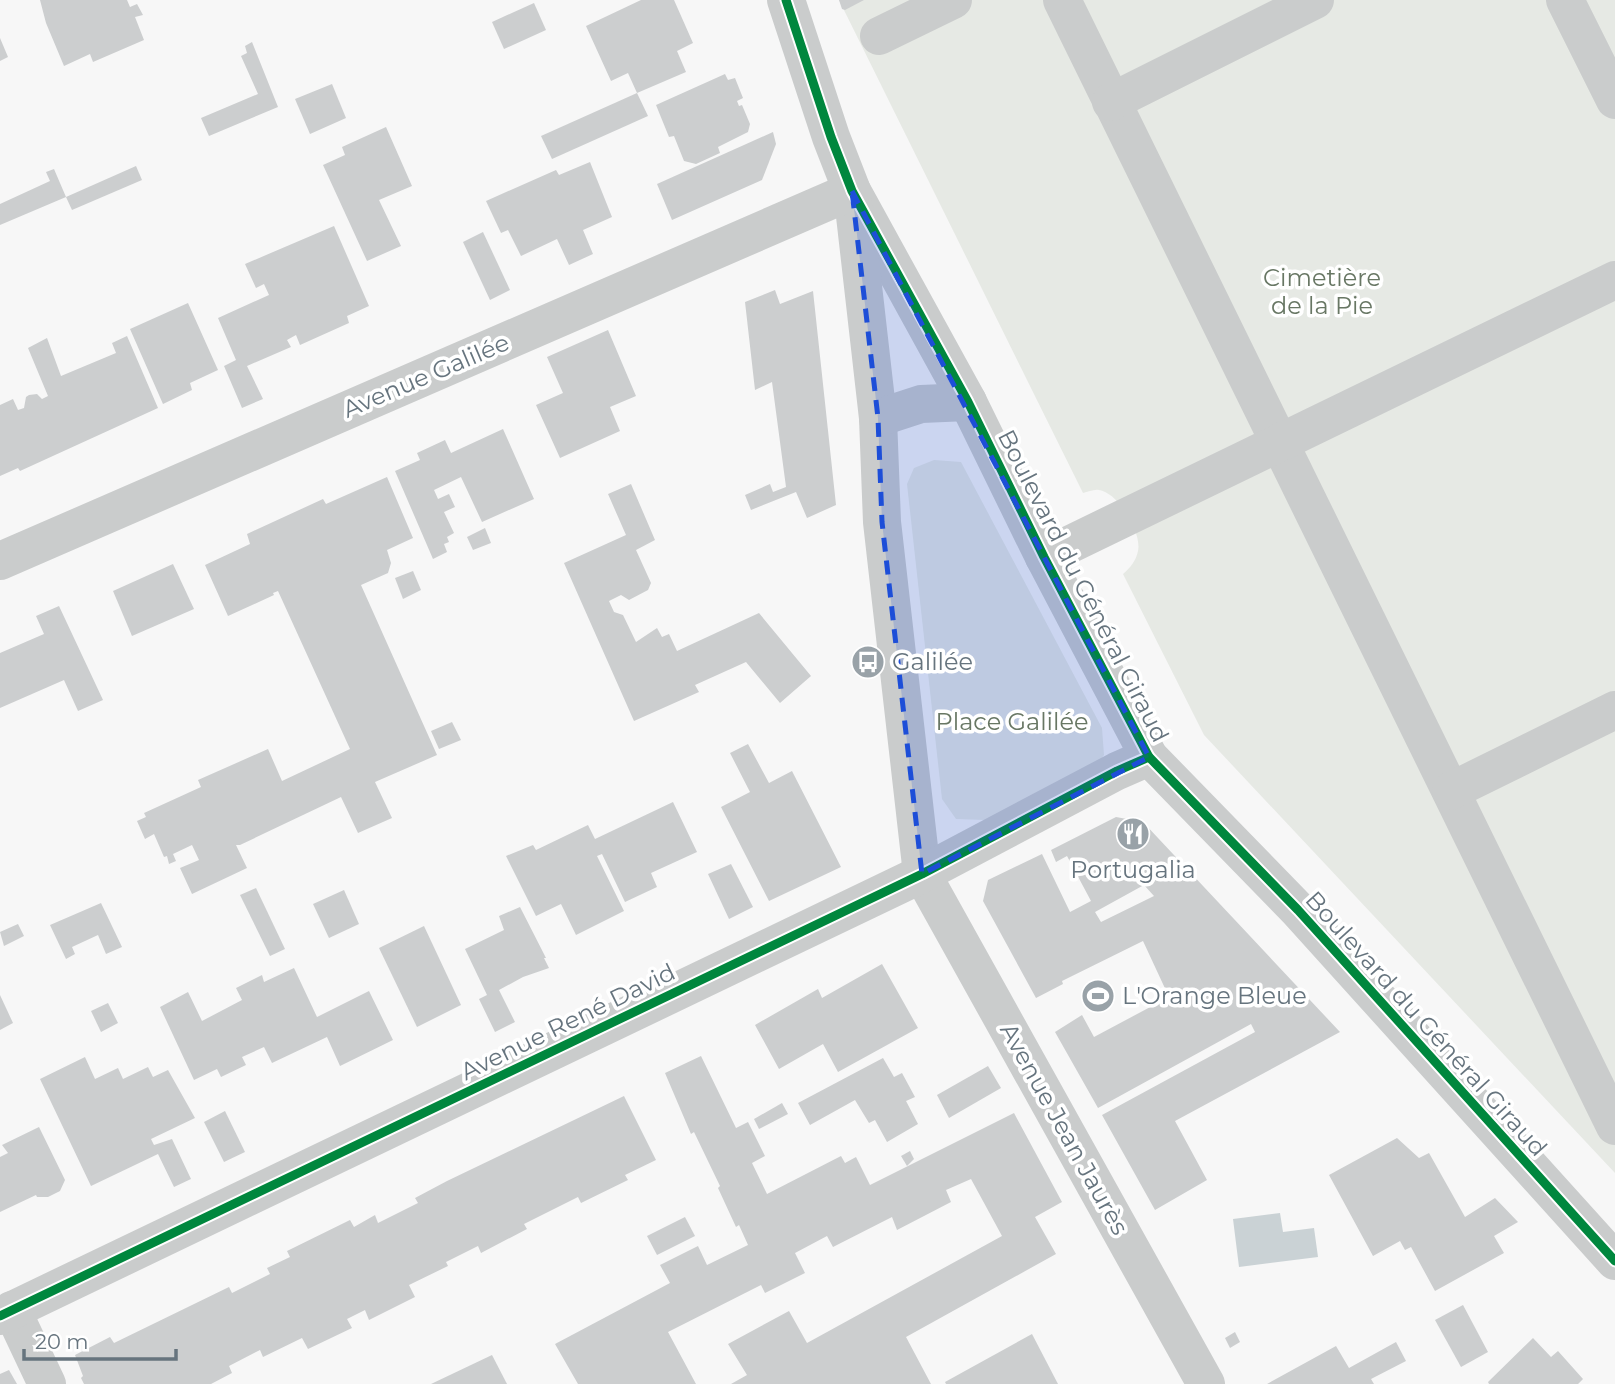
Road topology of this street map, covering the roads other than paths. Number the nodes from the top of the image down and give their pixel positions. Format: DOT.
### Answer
graph roads {
  1 [pos="786,0"];
  2 [pos="953,0"];
  3 [pos="1062,0"];
  4 [pos="1315,0"];
  5 [pos="1565,0"];
  6 [pos="879,36"];
  7 [pos="1615,100"];
  8 [pos="1111,102"];
  9 [pos="852,191"];
  10 [pos="1615,280"];
  11 [pos="968,402"];
  12 [pos="878,418"];
  13 [pos="1279,444"];
  14 [pos="1044,557"];
  15 [pos="0,561"];
  16 [pos="1615,710"];
  17 [pos="1149,757"];
  18 [pos="1451,791"];
  19 [pos="922,874"];
  20 [pos="1615,1126"];
  21 [pos="1615,1261"];
  22 [pos="6,1313"];
  23 [pos="47,1384"];
  24 [pos="1206,1384"];
  1 -- 9 [label="street, Boulevard du Général Giraud"];
  2 -- 6 [label="street"];
  3 -- 8 [label="street"];
  4 -- 8 [label="street"];
  5 -- 7 [label="street"];
  8 -- 13 [label="street"];
  9 -- 11 [label="street, Boulevard du Général Giraud"];
  9 -- 12 [label="street"];
  9 -- 15 [label="street, Avenue Galilée"];
  10 -- 13 [label="street"];
  11 -- 12 [label="street"];
  11 -- 14 [label="street, Boulevard du Général Giraud"];
  12 -- 19 [label="street"];
  13 -- 14 [label="street"];
  13 -- 18 [label="street"];
  14 -- 17 [label="street, Boulevard du Général Giraud"];
  16 -- 18 [label="street"];
  17 -- 19 [label="street, Avenue René David"];
  17 -- 21 [label="street, Boulevard du Général Giraud"];
  18 -- 20 [label="street"];
  19 -- 22 [label="street, Avenue René David"];
  19 -- 24 [label="street, Avenue Jean Jaurès"];
  22 -- 23 [label="street"];
}
